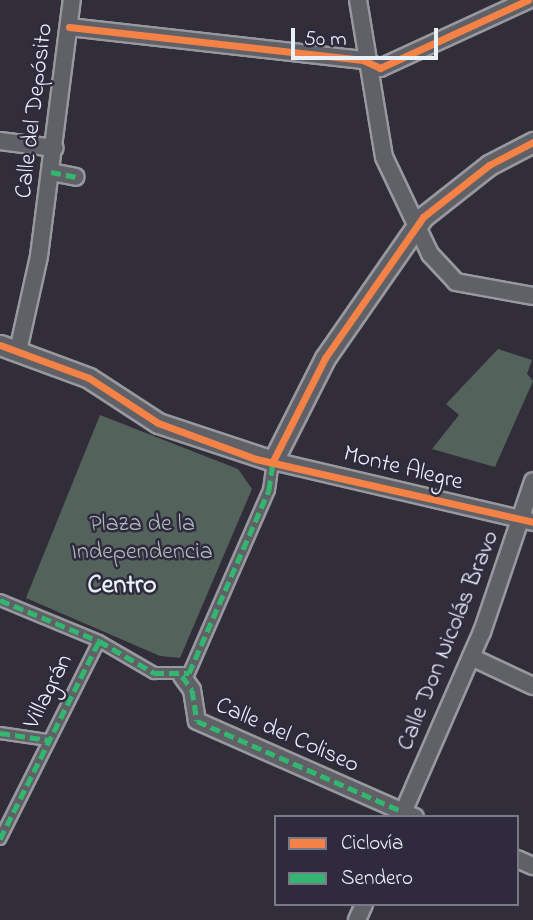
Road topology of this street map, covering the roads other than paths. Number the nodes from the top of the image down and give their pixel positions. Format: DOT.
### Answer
graph roads {
  1 [pos="72,0"];
  2 [pos="358,0"];
  3 [pos="528,0"];
  4 [pos="69,27"];
  5 [pos="363,60"];
  6 [pos="0,141"];
  7 [pos="533,142"];
  8 [pos="55,148"];
  9 [pos="51,172"];
  10 [pos="76,177"];
  11 [pos="416,228"];
  12 [pos="533,296"];
  13 [pos="9,348"];
  14 [pos="273,461"];
  15 [pos="533,481"];
  16 [pos="528,520"];
  17 [pos="0,600"];
  18 [pos="99,641"];
  19 [pos="471,657"];
  20 [pos="182,676"];
  21 [pos="533,686"];
  22 [pos="0,733"];
  23 [pos="48,740"];
  24 [pos="407,815"];
  25 [pos="0,839"];
  1 -- 4 [label="street, Calle del Depósito"];
  2 -- 5 [label="street"];
  3 -- 5 [label="street"];
  4 -- 5 [label="street"];
  4 -- 8 [label="street, Calle del Depósito"];
  5 -- 11 [label="street"];
  6 -- 8 [label="street"];
  7 -- 11 [label="street"];
  8 -- 9 [label="street, Calle del Depósito"];
  9 -- 10 [label="street"];
  9 -- 13 [label="street, Calle del Depósito"];
  11 -- 12 [label="street"];
  11 -- 14 [label="street"];
  13 -- 14 [label="street"];
  14 -- 16 [label="street, Monte Alegre"];
  14 -- 20 [label="street"];
  15 -- 16 [label="street, Calle Don Nicolás Bravo"];
  16 -- 19 [label="street, Calle Don Nicolás Bravo"];
  17 -- 18 [label="street"];
  18 -- 20 [label="street"];
  18 -- 23 [label="street, Villagrán"];
  19 -- 21 [label="street"];
  19 -- 24 [label="street, Calle Don Nicolás Bravo"];
  20 -- 24 [label="street, Calle del Coliseo"];
  22 -- 23 [label="street"];
  23 -- 25 [label="street, Villagrán"];
}
